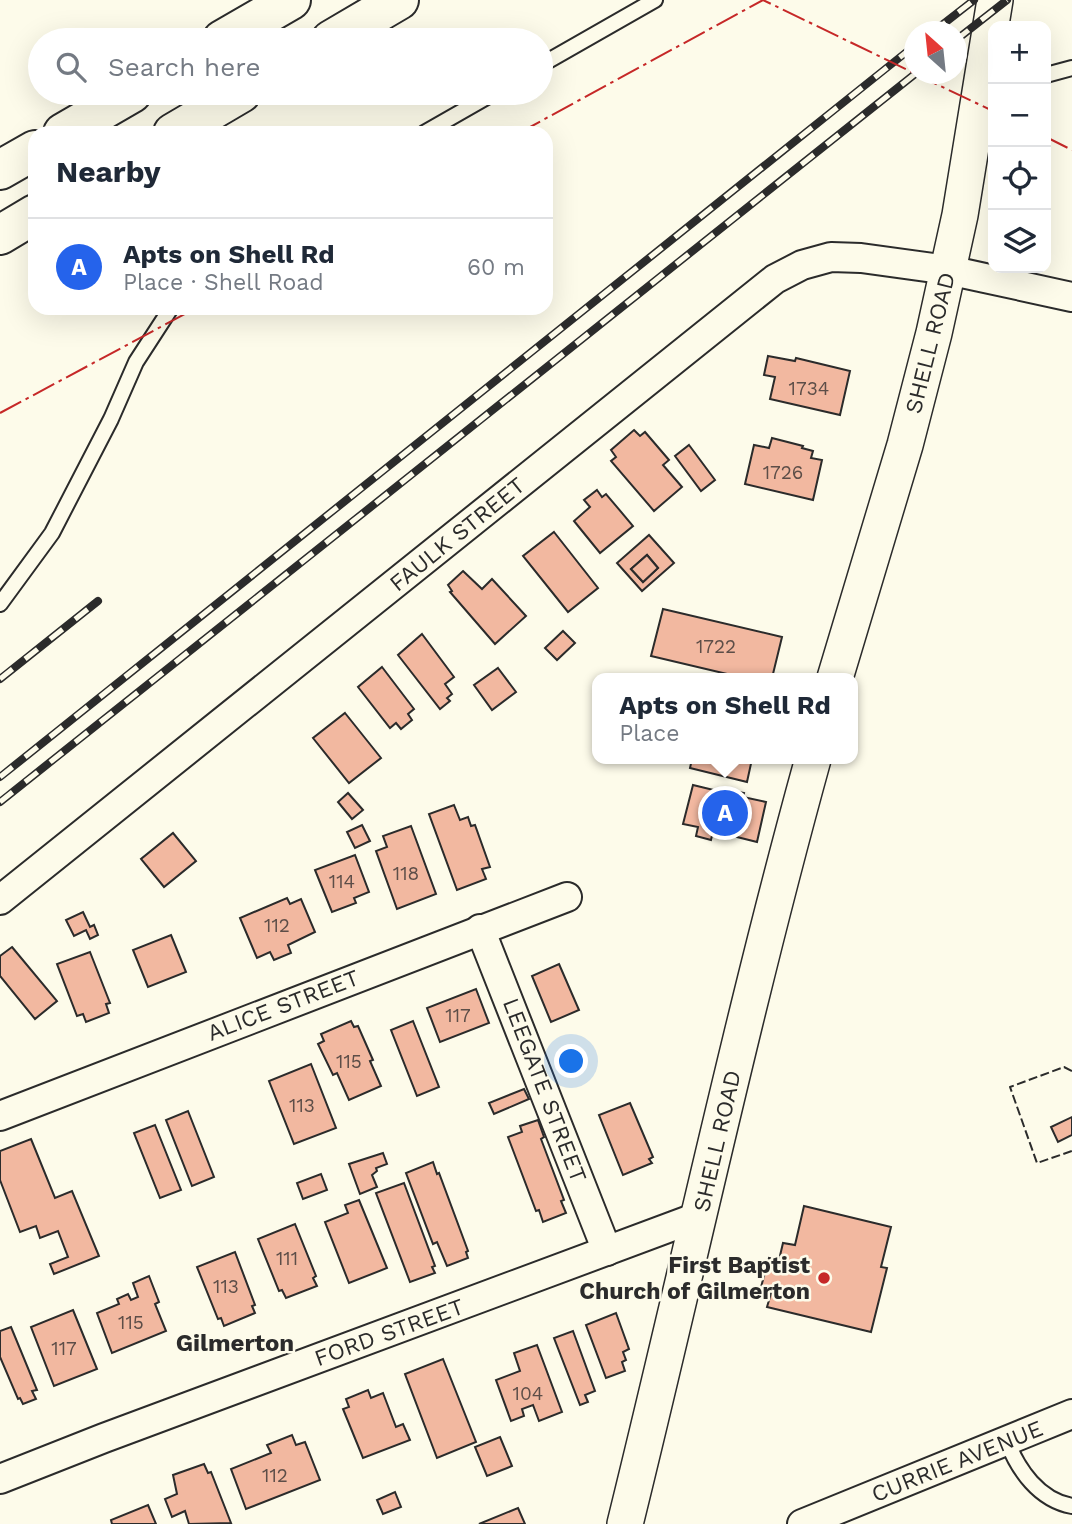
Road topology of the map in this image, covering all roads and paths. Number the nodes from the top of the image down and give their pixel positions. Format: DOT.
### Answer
graph roads {
  1 [pos="291,0"];
  2 [pos="399,0"];
  3 [pos="655,0"];
  4 [pos="995,0"];
  5 [pos="243,28"];
  6 [pos="351,28"];
  7 [pos="553,58"];
  8 [pos="1072,68"];
  9 [pos="1051,74"];
  10 [pos="987,89"];
  11 [pos="111,105"];
  12 [pos="221,105"];
  13 [pos="473,105"];
  14 [pos="75,126"];
  15 [pos="185,126"];
  16 [pos="436,126"];
  17 [pos="28,153"];
  18 [pos="0,170"];
  19 [pos="28,218"];
  20 [pos="0,234"];
  21 [pos="948,270"];
  22 [pos="1072,297"];
  23 [pos="166,315"];
  24 [pos="0,604"];
  25 [pos="836,673"];
  26 [pos="812,764"];
  27 [pos="567,897"];
  28 [pos="0,900"];
  29 [pos="480,929"];
  30 [pos="0,1116"];
  31 [pos="700,1216"];
  32 [pos="607,1251"];
  33 [pos="1072,1414"];
  34 [pos="1007,1441"];
  35 [pos="0,1479"];
  36 [pos="1072,1506"];
  37 [pos="625,1524"];
  38 [pos="802,1524"];
  1 -- 5 [label="main road"];
  2 -- 6 [label="main road"];
  3 -- 7 [label="lane"];
  4 -- 10 [label="street, SHELL ROAD"];
  8 -- 9 [label="lane"];
  10 -- 21 [label="street, SHELL ROAD"];
  11 -- 14 [label="main road"];
  12 -- 15 [label="main road"];
  13 -- 16 [label="lane"];
  17 -- 18 [label="main road"];
  19 -- 20 [label="main road"];
  21 -- 22 [label="street, FAULK STREET"];
  21 -- 25 [label="street, SHELL ROAD"];
  21 -- 28 [label="street, FAULK STREET"];
  23 -- 24 [label="lane"];
  26 -- 31 [label="street, SHELL ROAD"];
  27 -- 29 [label="street, ALICE STREET"];
  29 -- 30 [label="street, ALICE STREET"];
  29 -- 32 [label="street, LEEGATE STREET"];
  31 -- 32 [label="street, FORD STREET"];
  31 -- 37 [label="street, SHELL ROAD"];
  32 -- 35 [label="street, FORD STREET"];
  33 -- 34 [label="street, CURRIE AVENUE"];
  34 -- 36 [label="lane"];
  34 -- 38 [label="street, CURRIE AVENUE"];
}
